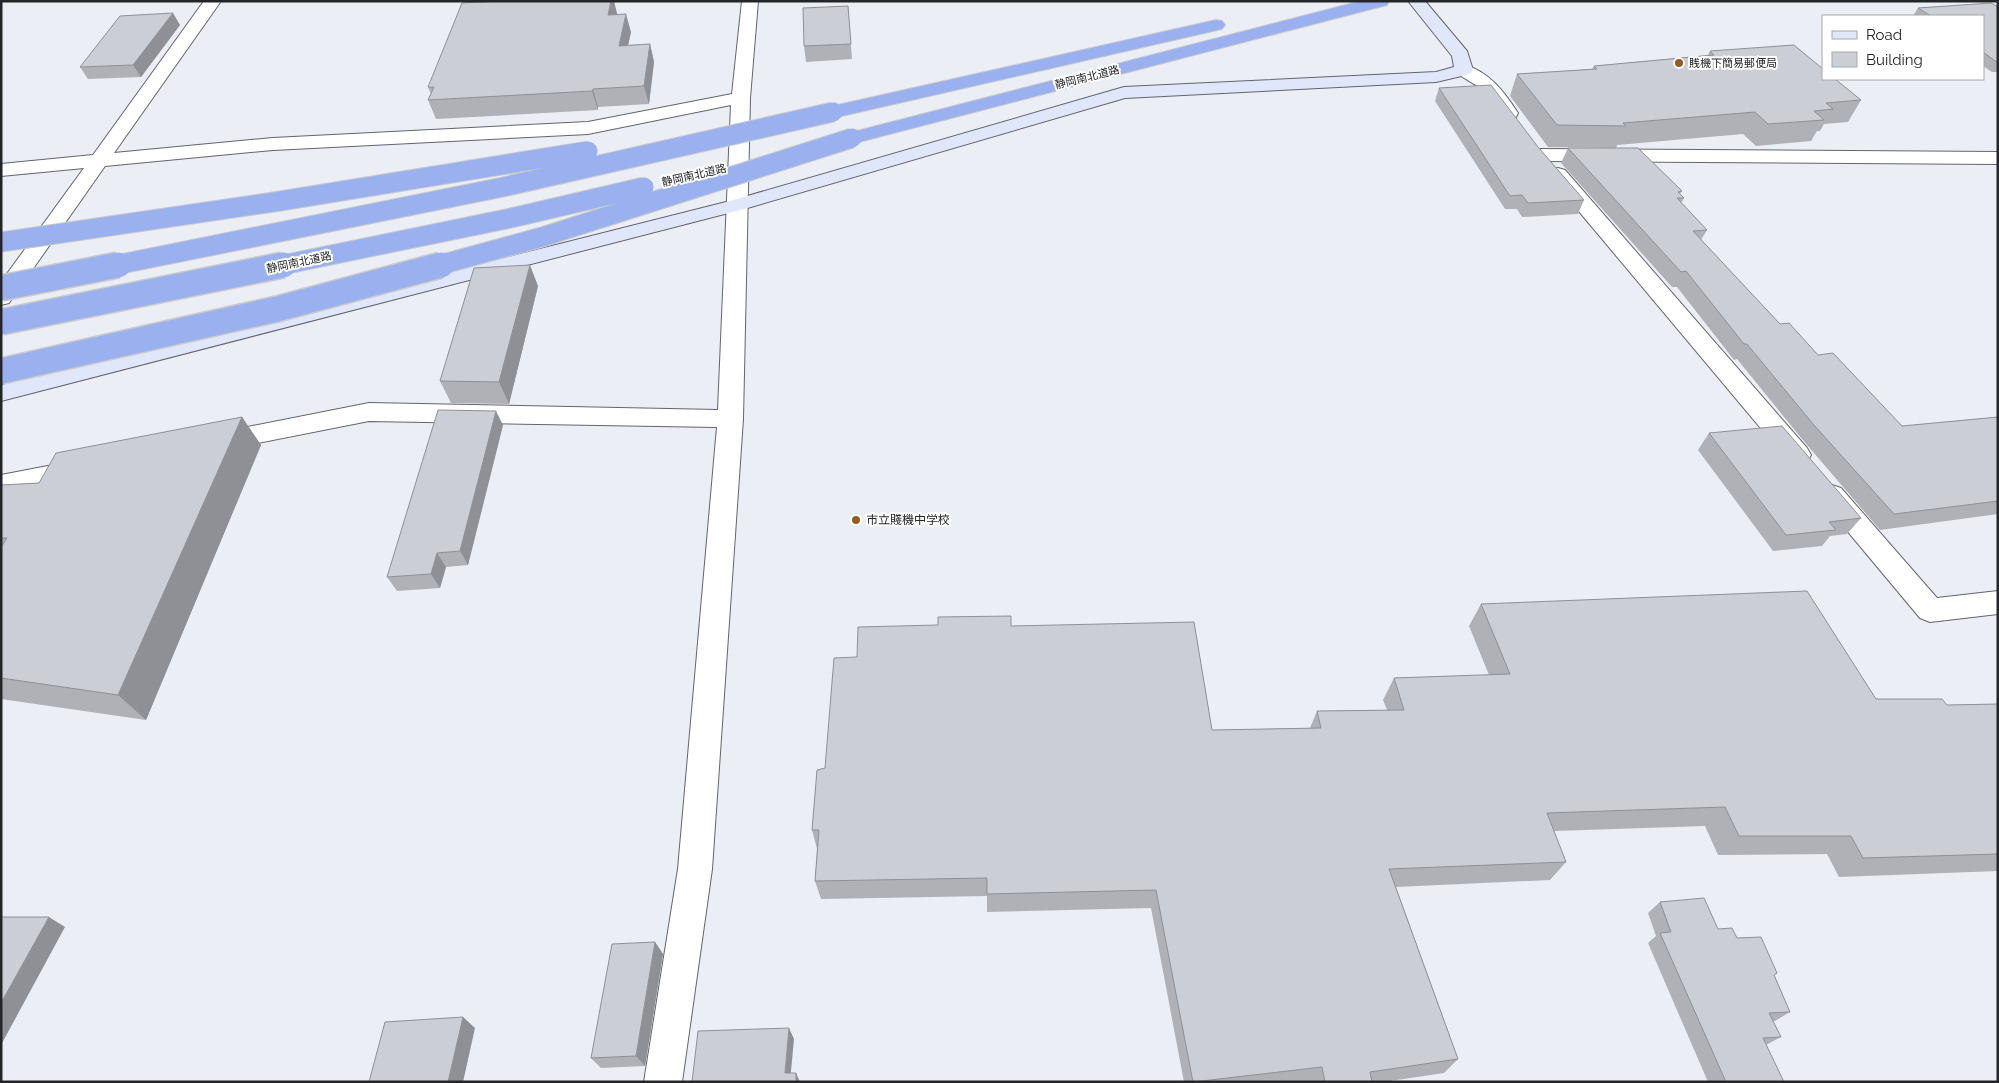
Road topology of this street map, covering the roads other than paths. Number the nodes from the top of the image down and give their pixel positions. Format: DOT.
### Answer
graph roads {
  1 [pos="213,1"];
  2 [pos="750,1"];
  3 [pos="1320,1"];
  4 [pos="1381,1"];
  5 [pos="1416,1"];
  6 [pos="1256,16"];
  7 [pos="1228,22"];
  8 [pos="1464,70"];
  9 [pos="741,98"];
  10 [pos="833,112"];
  11 [pos="1518,124"];
  12 [pos="852,138"];
  13 [pos="1998,158"];
  14 [pos="101,160"];
  15 [pos="1,170"];
  16 [pos="737,205"];
  17 [pos="1,242"];
  18 [pos="1,288"];
  19 [pos="1,298"];
  20 [pos="1,322"];
  21 [pos="1,371"];
  22 [pos="1,394"];
  23 [pos="730,419"];
  24 [pos="195,446"];
  25 [pos="98,465"];
  26 [pos="1,485"];
  27 [pos="1998,602"];
  28 [pos="663,1082"];
  1 -- 14 [label="street"];
  2 -- 9 [label="street"];
  3 -- 6 [label="highway"];
  4 -- 12 [label="highway, 静岡南北道路"];
  5 -- 8 [label="street"];
  7 -- 10 [label="highway, 静岡南北道路"];
  8 -- 11 [label="street"];
  8 -- 16 [label="street"];
  9 -- 14 [label="street"];
  9 -- 16 [label="street"];
  10 -- 17 [label="highway, bridge"];
  10 -- 18 [label="highway, 静岡南北道路, bridge"];
  12 -- 20 [label="highway, 静岡南北道路, bridge"];
  12 -- 21 [label="highway, bridge"];
  13 -- 27 [label="street"];
  14 -- 15 [label="street"];
  14 -- 19 [label="street"];
  16 -- 22 [label="street"];
  16 -- 23 [label="street"];
  23 -- 24 [label="street"];
  23 -- 28 [label="street"];
  25 -- 26 [label="street"];
}
